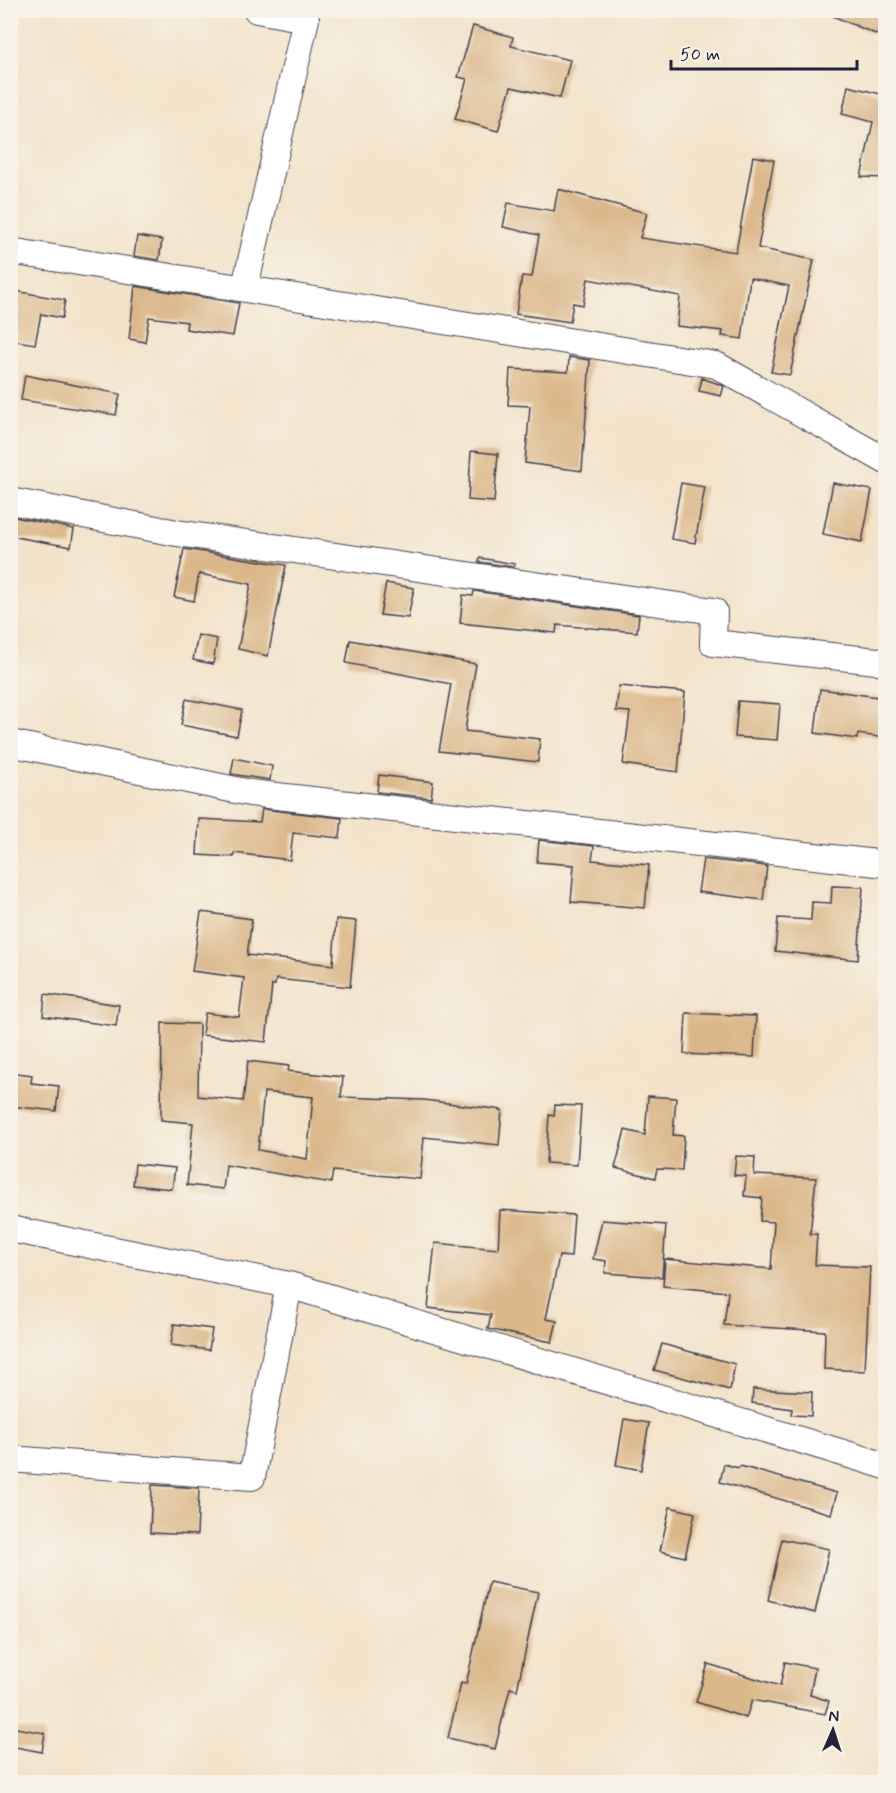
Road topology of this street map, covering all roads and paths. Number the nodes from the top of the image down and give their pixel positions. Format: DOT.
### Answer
graph roads {
  1 [pos="257,10"];
  2 [pos="10,250"];
  3 [pos="245,287"];
  4 [pos="885,461"];
  5 [pos="10,501"];
  6 [pos="885,662"];
  7 [pos="10,743"];
  8 [pos="885,864"];
  9 [pos="10,1229"];
  10 [pos="289,1285"];
  11 [pos="10,1459"];
  12 [pos="885,1466"];
  1 -- 3 [label="street"];
  2 -- 3 [label="street"];
  3 -- 4 [label="street"];
  5 -- 6 [label="street"];
  7 -- 8 [label="street"];
  9 -- 10 [label="street"];
  10 -- 11 [label="street"];
  10 -- 12 [label="street"];
}
